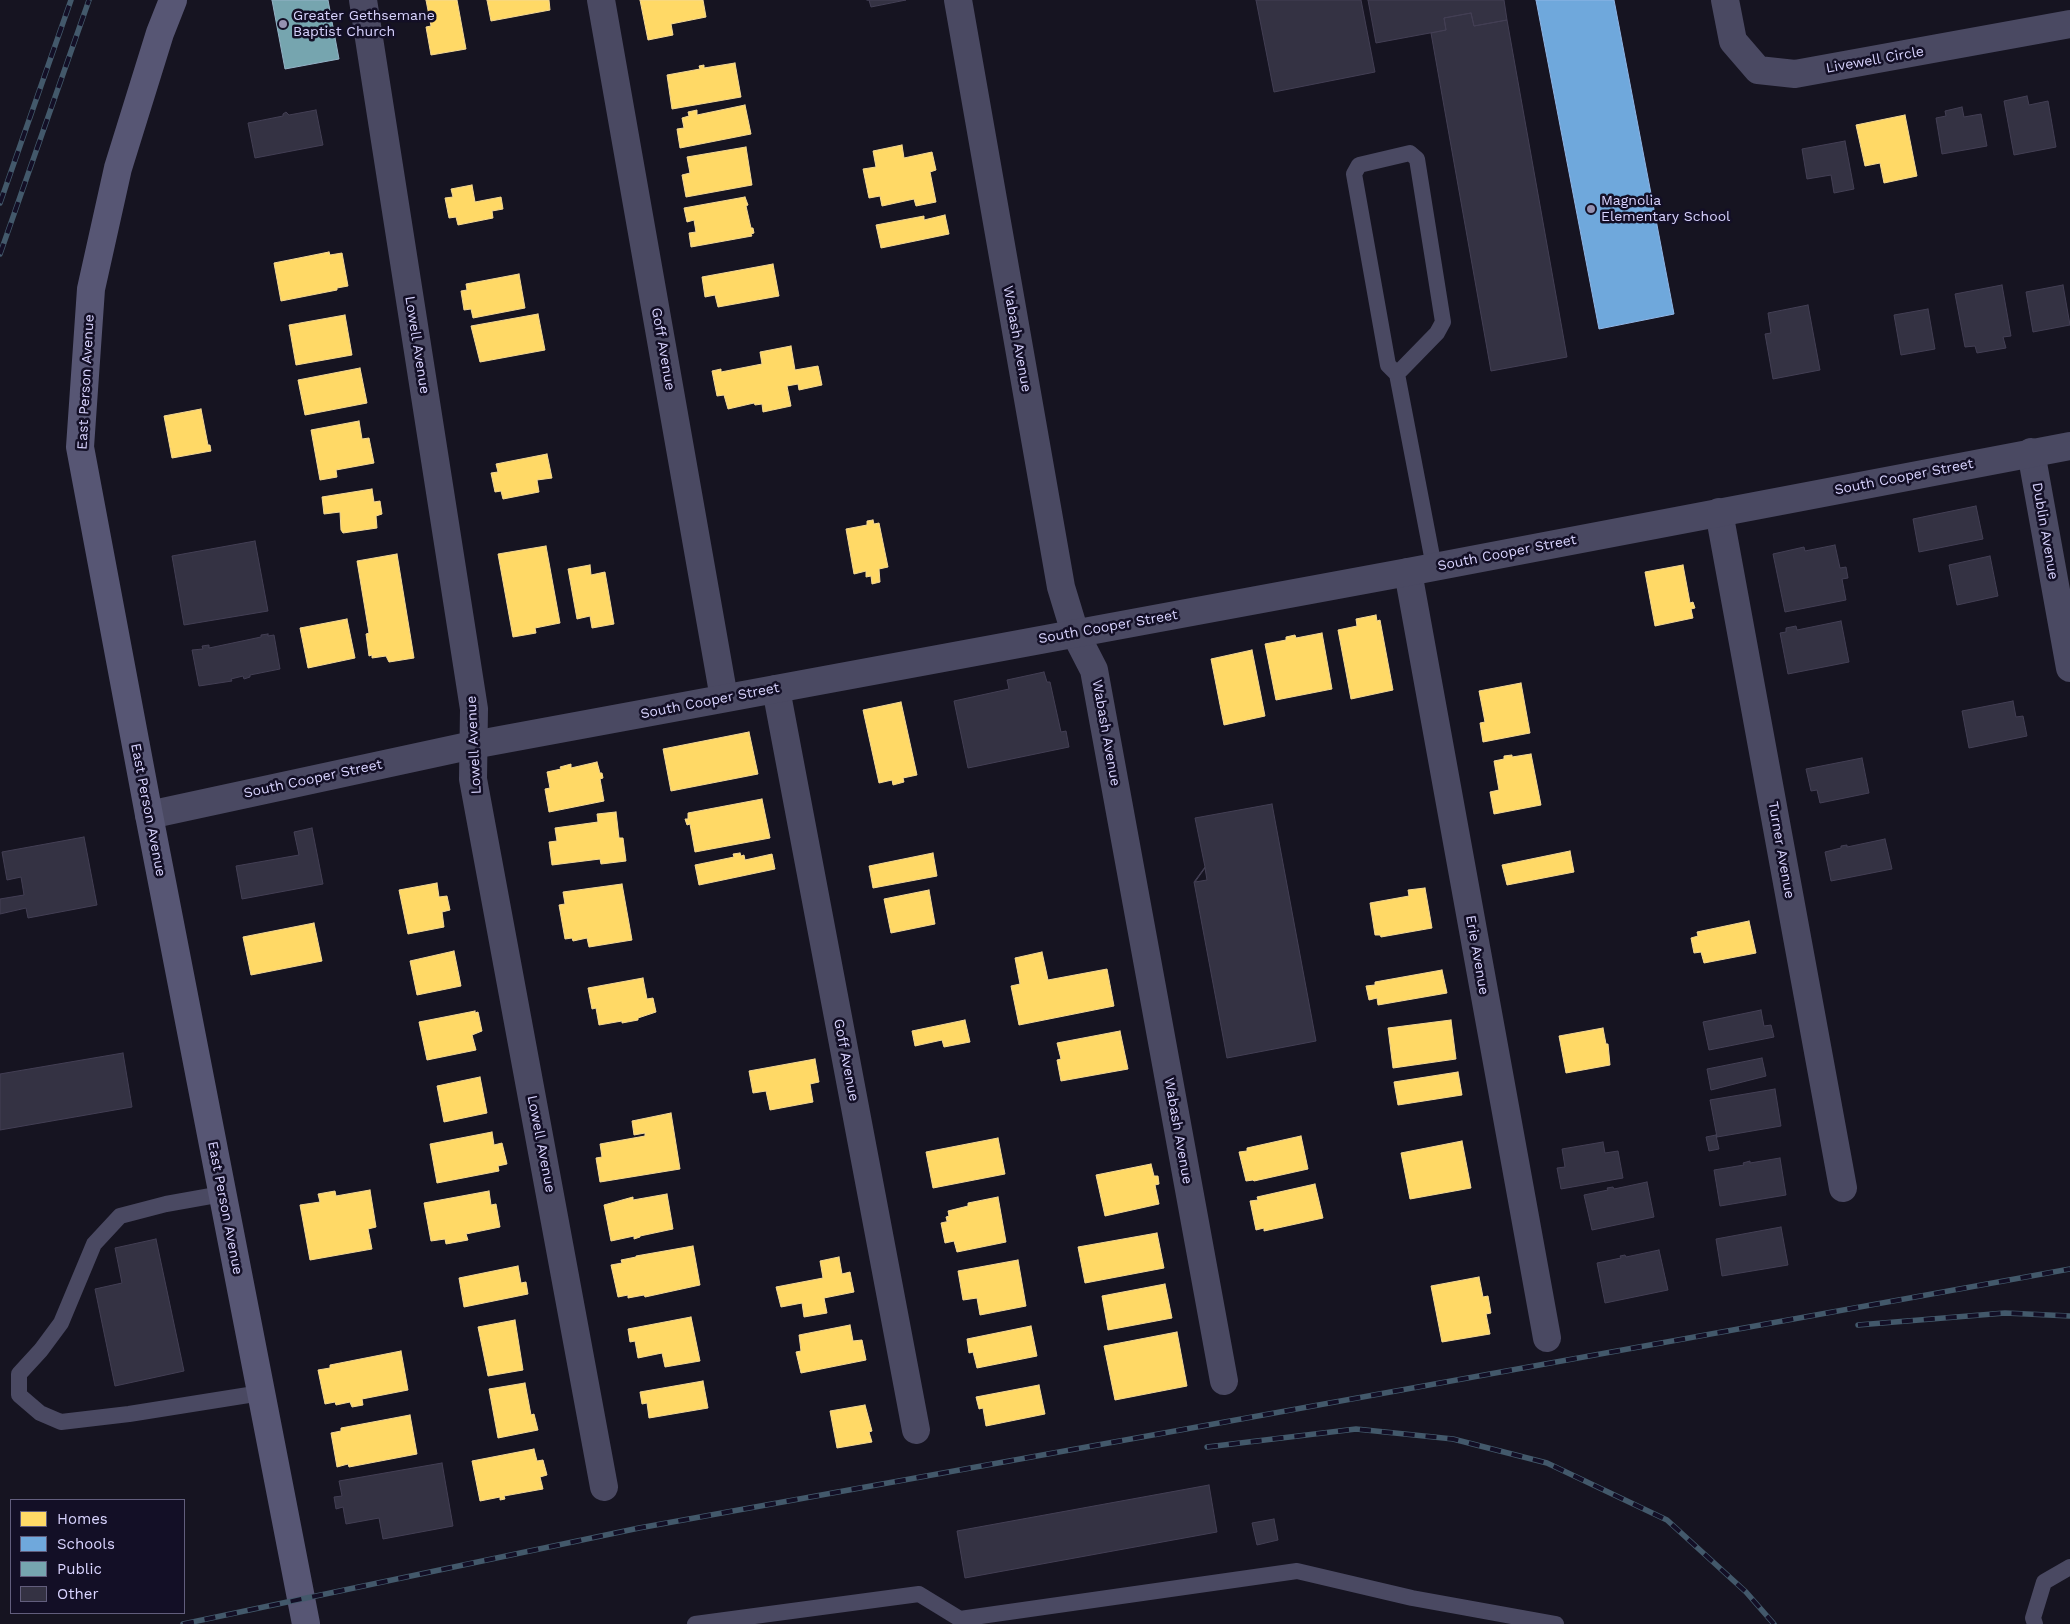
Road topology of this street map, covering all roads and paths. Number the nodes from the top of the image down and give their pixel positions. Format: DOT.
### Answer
graph roads {
  1 [pos="173,0"];
  2 [pos="363,0"];
  3 [pos="601,0"];
  4 [pos="958,0"];
  5 [pos="1725,0"];
  6 [pos="2070,24"];
  7 [pos="1397,374"];
  8 [pos="2070,446"];
  9 [pos="2032,452"];
  10 [pos="1719,512"];
  11 [pos="1421,570"];
  12 [pos="1075,633"];
  13 [pos="2070,668"];
  14 [pos="776,689"];
  15 [pos="724,698"];
  16 [pos="473,745"];
  17 [pos="148,815"];
  18 [pos="1843,1188"];
  19 [pos="222,1194"];
  20 [pos="1547,1338"];
  21 [pos="1224,1381"];
  22 [pos="261,1393"];
  23 [pos="916,1430"];
  24 [pos="604,1487"];
  25 [pos="2070,1567"];
  26 [pos="306,1624"];
  27 [pos="695,1624"];
  28 [pos="1556,1624"];
  29 [pos="2035,1624"];
  1 -- 17 [label="main road, East Person Avenue"];
  2 -- 16 [label="street, Lowell Avenue"];
  3 -- 15 [label="street, Goff Avenue"];
  4 -- 12 [label="street, Wabash Avenue"];
  5 -- 6 [label="street, Livewell Circle"];
  7 -- 7 [label="lane"];
  7 -- 11 [label="lane"];
  8 -- 9 [label="street, South Cooper Street"];
  9 -- 10 [label="street, South Cooper Street"];
  9 -- 13 [label="street, Dublin Avenue"];
  10 -- 11 [label="street, South Cooper Street"];
  10 -- 18 [label="street, Turner Avenue"];
  11 -- 12 [label="street, South Cooper Street"];
  11 -- 20 [label="street, Erie Avenue"];
  12 -- 14 [label="street, South Cooper Street"];
  12 -- 21 [label="street, Wabash Avenue"];
  14 -- 15 [label="street, South Cooper Street"];
  14 -- 23 [label="street, Goff Avenue"];
  15 -- 16 [label="street, South Cooper Street"];
  16 -- 17 [label="street, South Cooper Street"];
  16 -- 24 [label="street, Lowell Avenue"];
  17 -- 19 [label="main road, East Person Avenue"];
  19 -- 22 [label="main road, East Person Avenue"];
  19 -- 22 [label="lane"];
  22 -- 26 [label="main road, East Person Avenue"];
  25 -- 29 [label="lane"];
  27 -- 28 [label="lane"];
}
